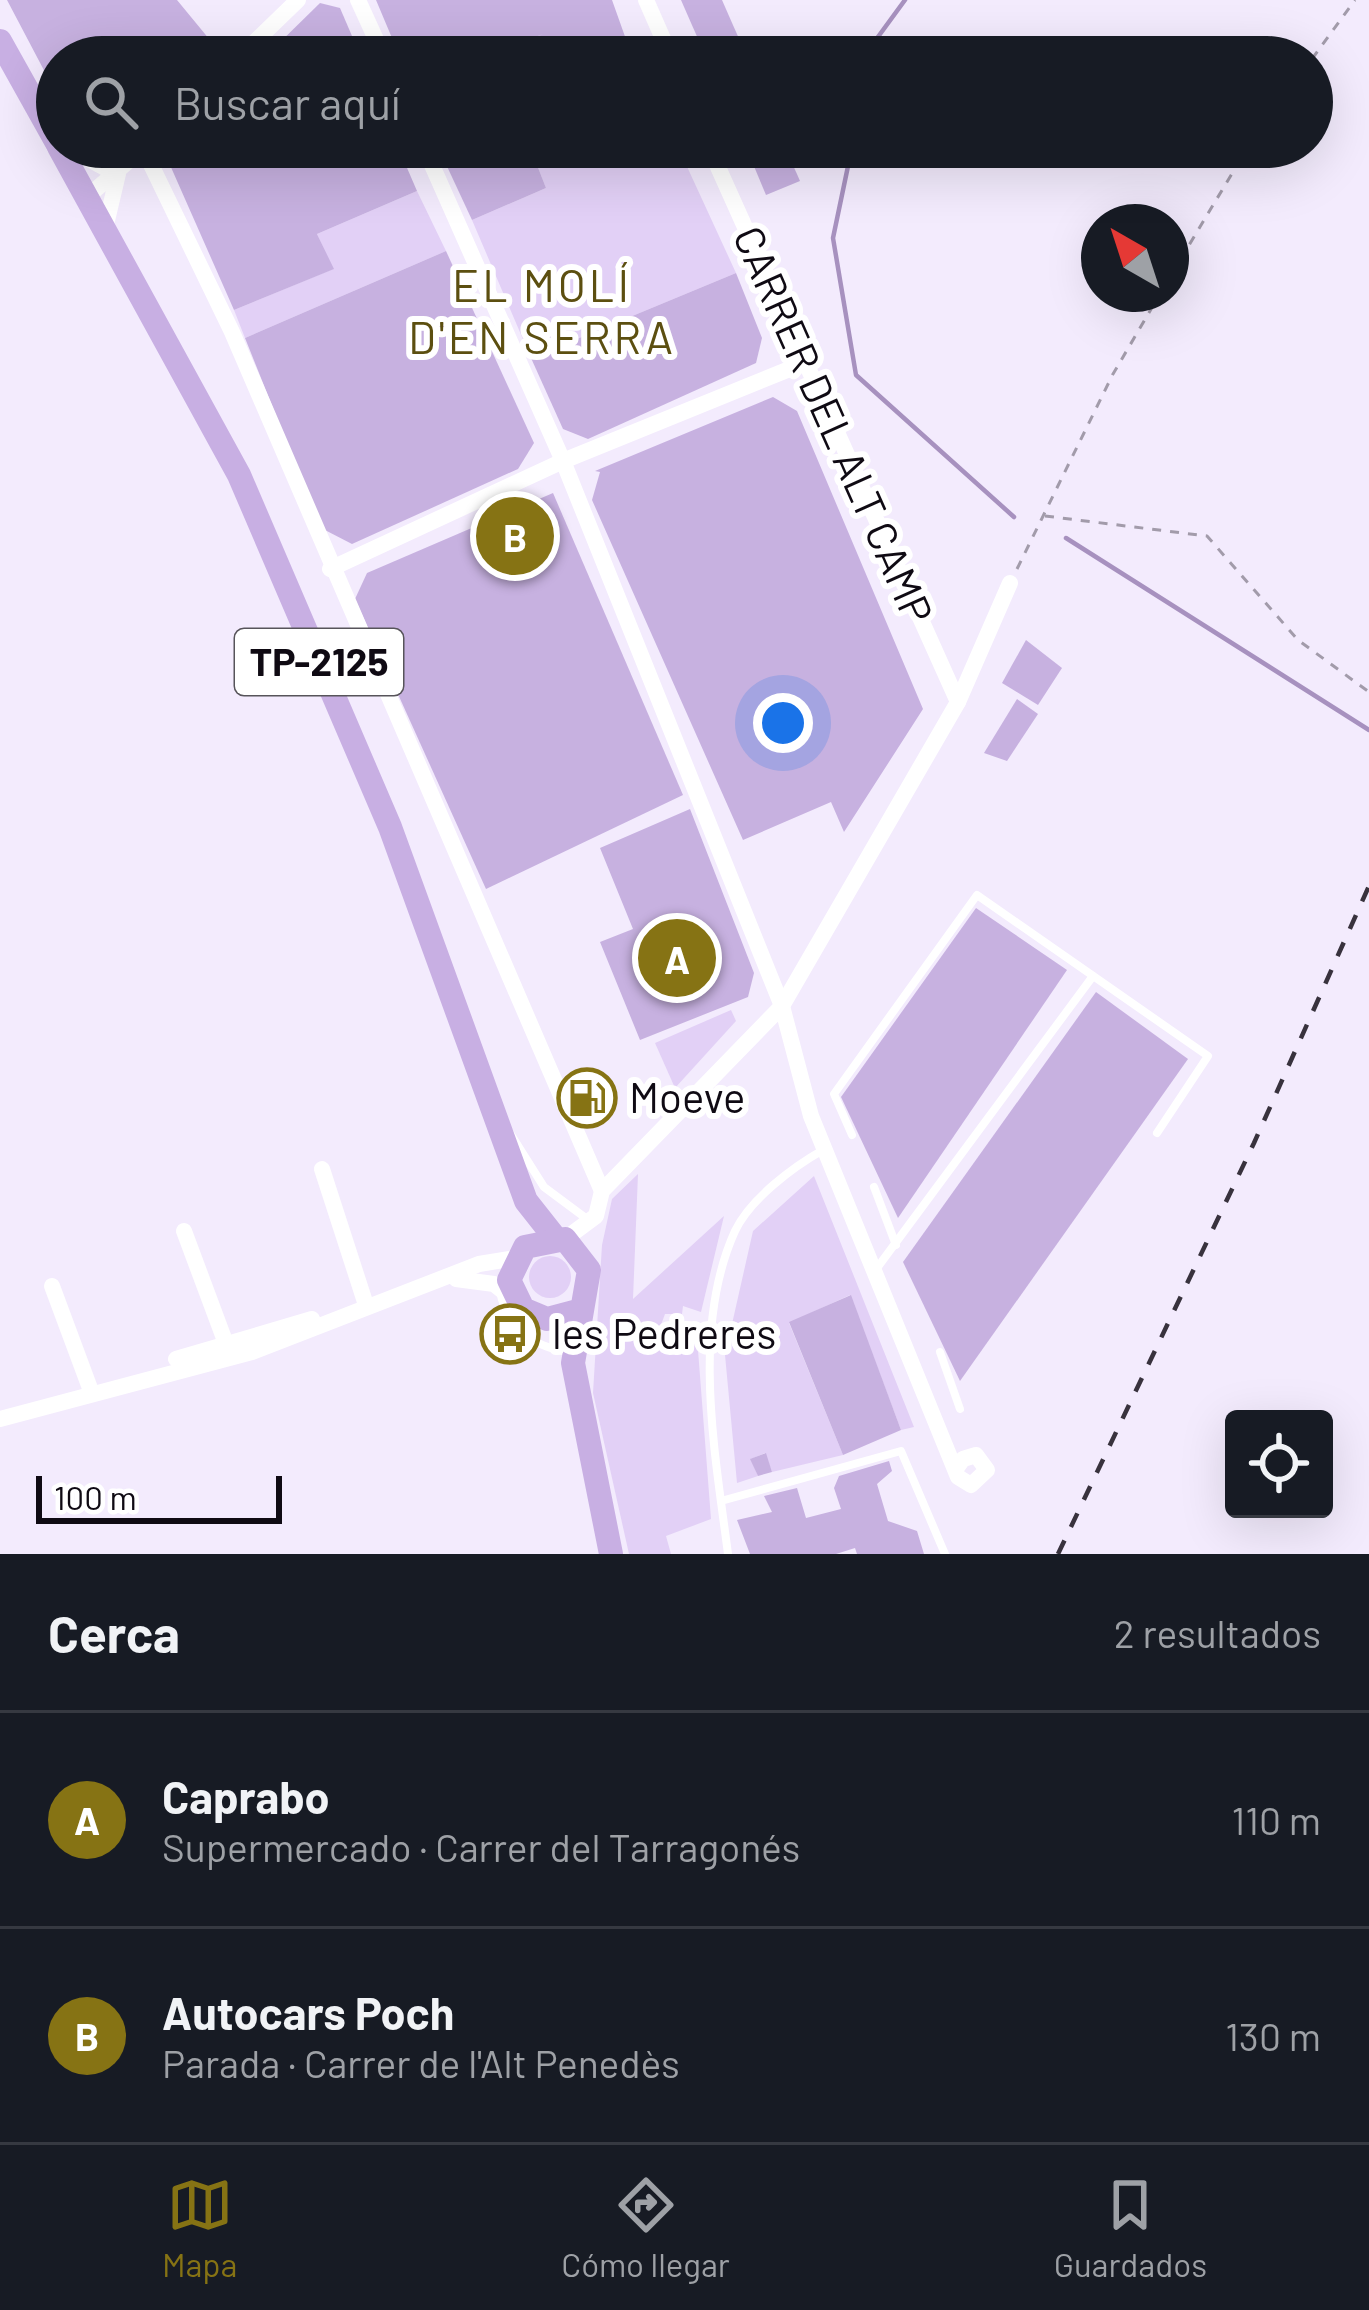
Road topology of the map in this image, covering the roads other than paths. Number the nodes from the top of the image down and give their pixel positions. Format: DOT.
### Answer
graph roads {
  1 [pos="298,0"];
  2 [pos="358,0"];
  3 [pos="646,0"];
  4 [pos="261,36"];
  5 [pos="374,36"];
  6 [pos="662,36"];
  7 [pos="0,41"];
  8 [pos="36,103"];
  9 [pos="72,168"];
  10 [pos="114,168"];
  11 [pos="120,168"];
  12 [pos="154,168"];
  13 [pos="433,168"];
  14 [pos="718,168"];
  15 [pos="118,170"];
  16 [pos="87,196"];
  17 [pos="105,230"];
  18 [pos="802,364"];
  19 [pos="563,461"];
  20 [pos="330,569"];
  21 [pos="1010,584"];
  22 [pos="958,703"];
  23 [pos="1093,976"];
  24 [pos="782,1006"];
  25 [pos="498,1125"];
  26 [pos="1157,1133"];
  27 [pos="852,1135"];
  28 [pos="824,1149"];
  29 [pos="322,1168"];
  30 [pos="874,1187"];
  31 [pos="602,1191"];
  32 [pos="526,1201"];
  33 [pos="589,1220"];
  34 [pos="184,1231"];
  35 [pos="560,1239"];
  36 [pos="897,1246"];
  37 [pos="520,1252"];
  38 [pos="876,1269"];
  39 [pos="589,1270"];
  40 [pos="437,1280"];
  41 [pos="52,1286"];
  42 [pos="517,1303"];
  43 [pos="366,1305"];
  44 [pos="581,1310"];
  45 [pos="225,1341"];
  46 [pos="940,1352"];
  47 [pos="568,1357"];
  48 [pos="91,1391"];
  49 [pos="960,1409"];
  50 [pos="0,1419"];
  51 [pos="952,1458"];
  52 [pos="722,1501"];
  53 [pos="611,1554"];
  54 [pos="728,1554"];
  55 [pos="945,1554"];
  1 -- 4 [label="street"];
  2 -- 5 [label="street"];
  3 -- 6 [label="street"];
  7 -- 8 [label="main road, TP-2125"];
  9 -- 16 [label="main road, TP-2125"];
  10 -- 15 [label="street"];
  11 -- 15 [label="street"];
  12 -- 20 [label="street"];
  13 -- 19 [label="street"];
  14 -- 18 [label="street, CARRER DEL ALT CAMP"];
  15 -- 16 [label="street"];
  15 -- 17 [label="street"];
  16 -- 17 [label="main road, TP-2125"];
  17 -- 25 [label="main road, TP-2125"];
  18 -- 19 [label="street"];
  18 -- 22 [label="street, CARRER DEL ALT CAMP"];
  19 -- 20 [label="street"];
  19 -- 24 [label="street"];
  20 -- 31 [label="street"];
  21 -- 22 [label="street"];
  22 -- 24 [label="street"];
  23 -- 26 [label="lane"];
  23 -- 27 [label="lane"];
  23 -- 36 [label="lane"];
  24 -- 28 [label="street"];
  24 -- 31 [label="street"];
  25 -- 32 [label="main road, TP-2125"];
  25 -- 33 [label="lane"];
  28 -- 38 [label="street"];
  28 -- 52 [label="lane"];
  29 -- 43 [label="street"];
  30 -- 36 [label="lane"];
  31 -- 33 [label="street"];
  32 -- 35 [label="main road, TP-2125"];
  32 -- 37 [label="main road, TP-2125"];
  33 -- 35 [label="street"];
  33 -- 39 [label="street"];
  34 -- 45 [label="street"];
  35 -- 37 [label="main road"];
  35 -- 39 [label="main road, TP-2125"];
  36 -- 38 [label="lane"];
  37 -- 40 [label="street"];
  37 -- 42 [label="main road, TP-2125"];
  38 -- 51 [label="street"];
  39 -- 44 [label="main road"];
  40 -- 42 [label="street"];
  40 -- 43 [label="street"];
  41 -- 48 [label="street"];
  42 -- 44 [label="main road"];
  42 -- 47 [label="main road"];
  42 -- 47 [label="lane"];
  43 -- 45 [label="street"];
  43 -- 48 [label="street"];
  44 -- 47 [label="main road"];
  45 -- 48 [label="street"];
  46 -- 49 [label="lane"];
  47 -- 53 [label="main road"];
  48 -- 50 [label="street"];
  52 -- 54 [label="lane"];
  52 -- 55 [label="lane"];
}
